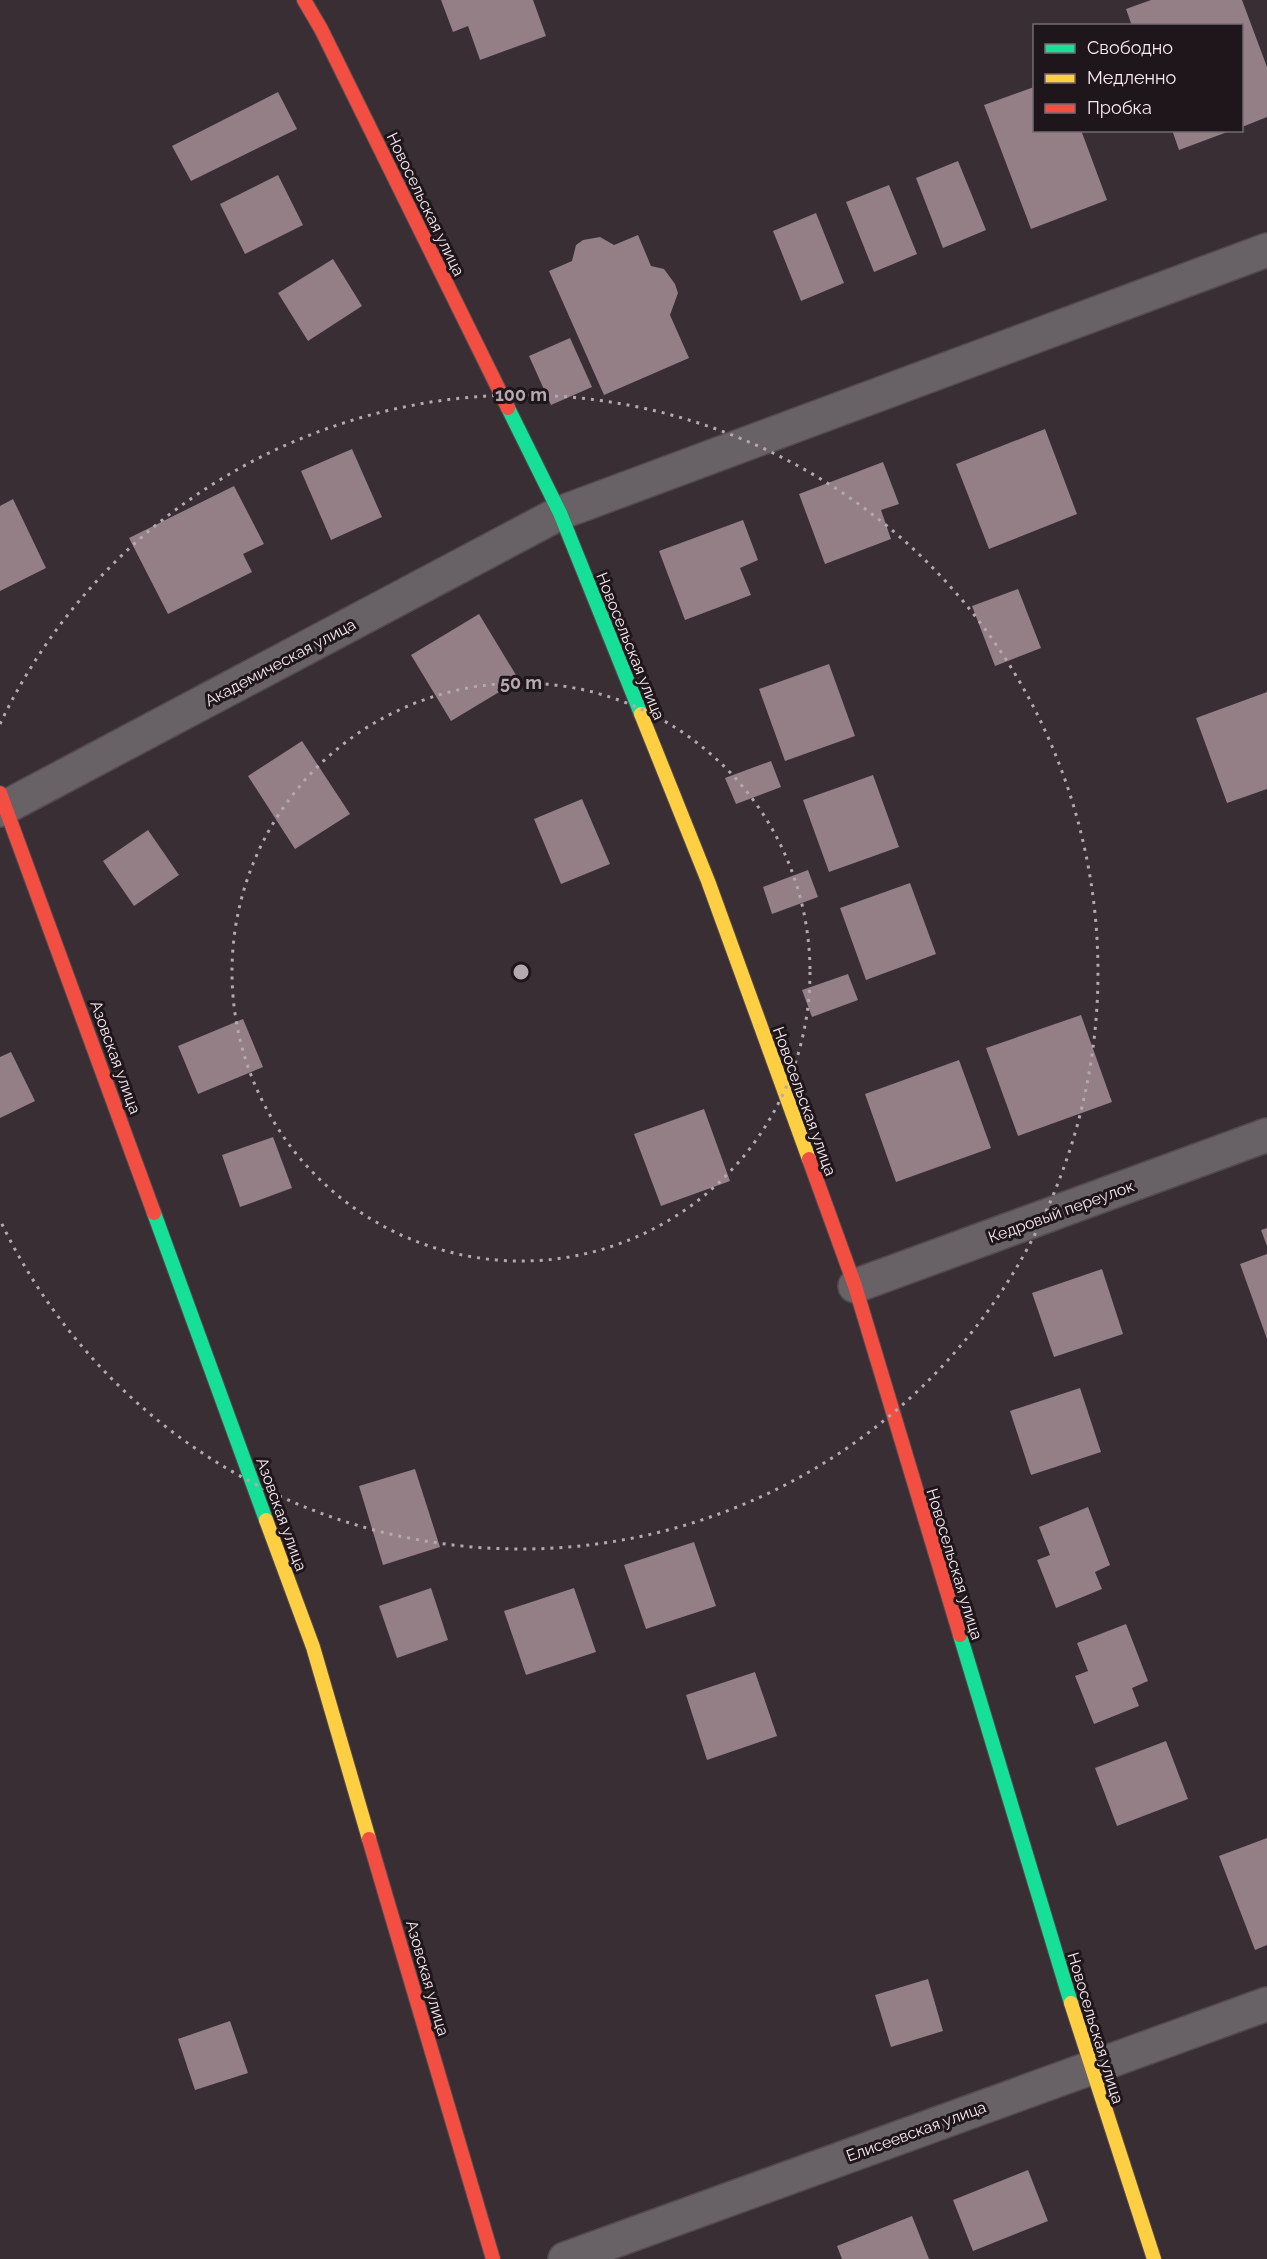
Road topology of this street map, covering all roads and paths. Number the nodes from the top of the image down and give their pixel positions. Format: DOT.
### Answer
graph roads {
  1 [pos="304,0"];
  2 [pos="1267,250"];
  3 [pos="560,513"];
  4 [pos="2,803"];
  5 [pos="1267,1135"];
  6 [pos="855,1286"];
  7 [pos="1267,2004"];
  8 [pos="1090,2068"];
  9 [pos="493,2259"];
  10 [pos="565,2259"];
  11 [pos="1154,2259"];
  1 -- 3 [label="street, Новосельская улица"];
  2 -- 3 [label="street, Академическая улица"];
  3 -- 4 [label="street, Академическая улица"];
  3 -- 6 [label="street, Новосельская улица"];
  4 -- 9 [label="street, Азовская улица"];
  5 -- 6 [label="street, Кедровый переулок"];
  6 -- 8 [label="street, Новосельская улица"];
  7 -- 8 [label="street, Елисеевская улица"];
  8 -- 10 [label="street, Елисеевская улица"];
  8 -- 11 [label="street, Новосельская улица"];
}
